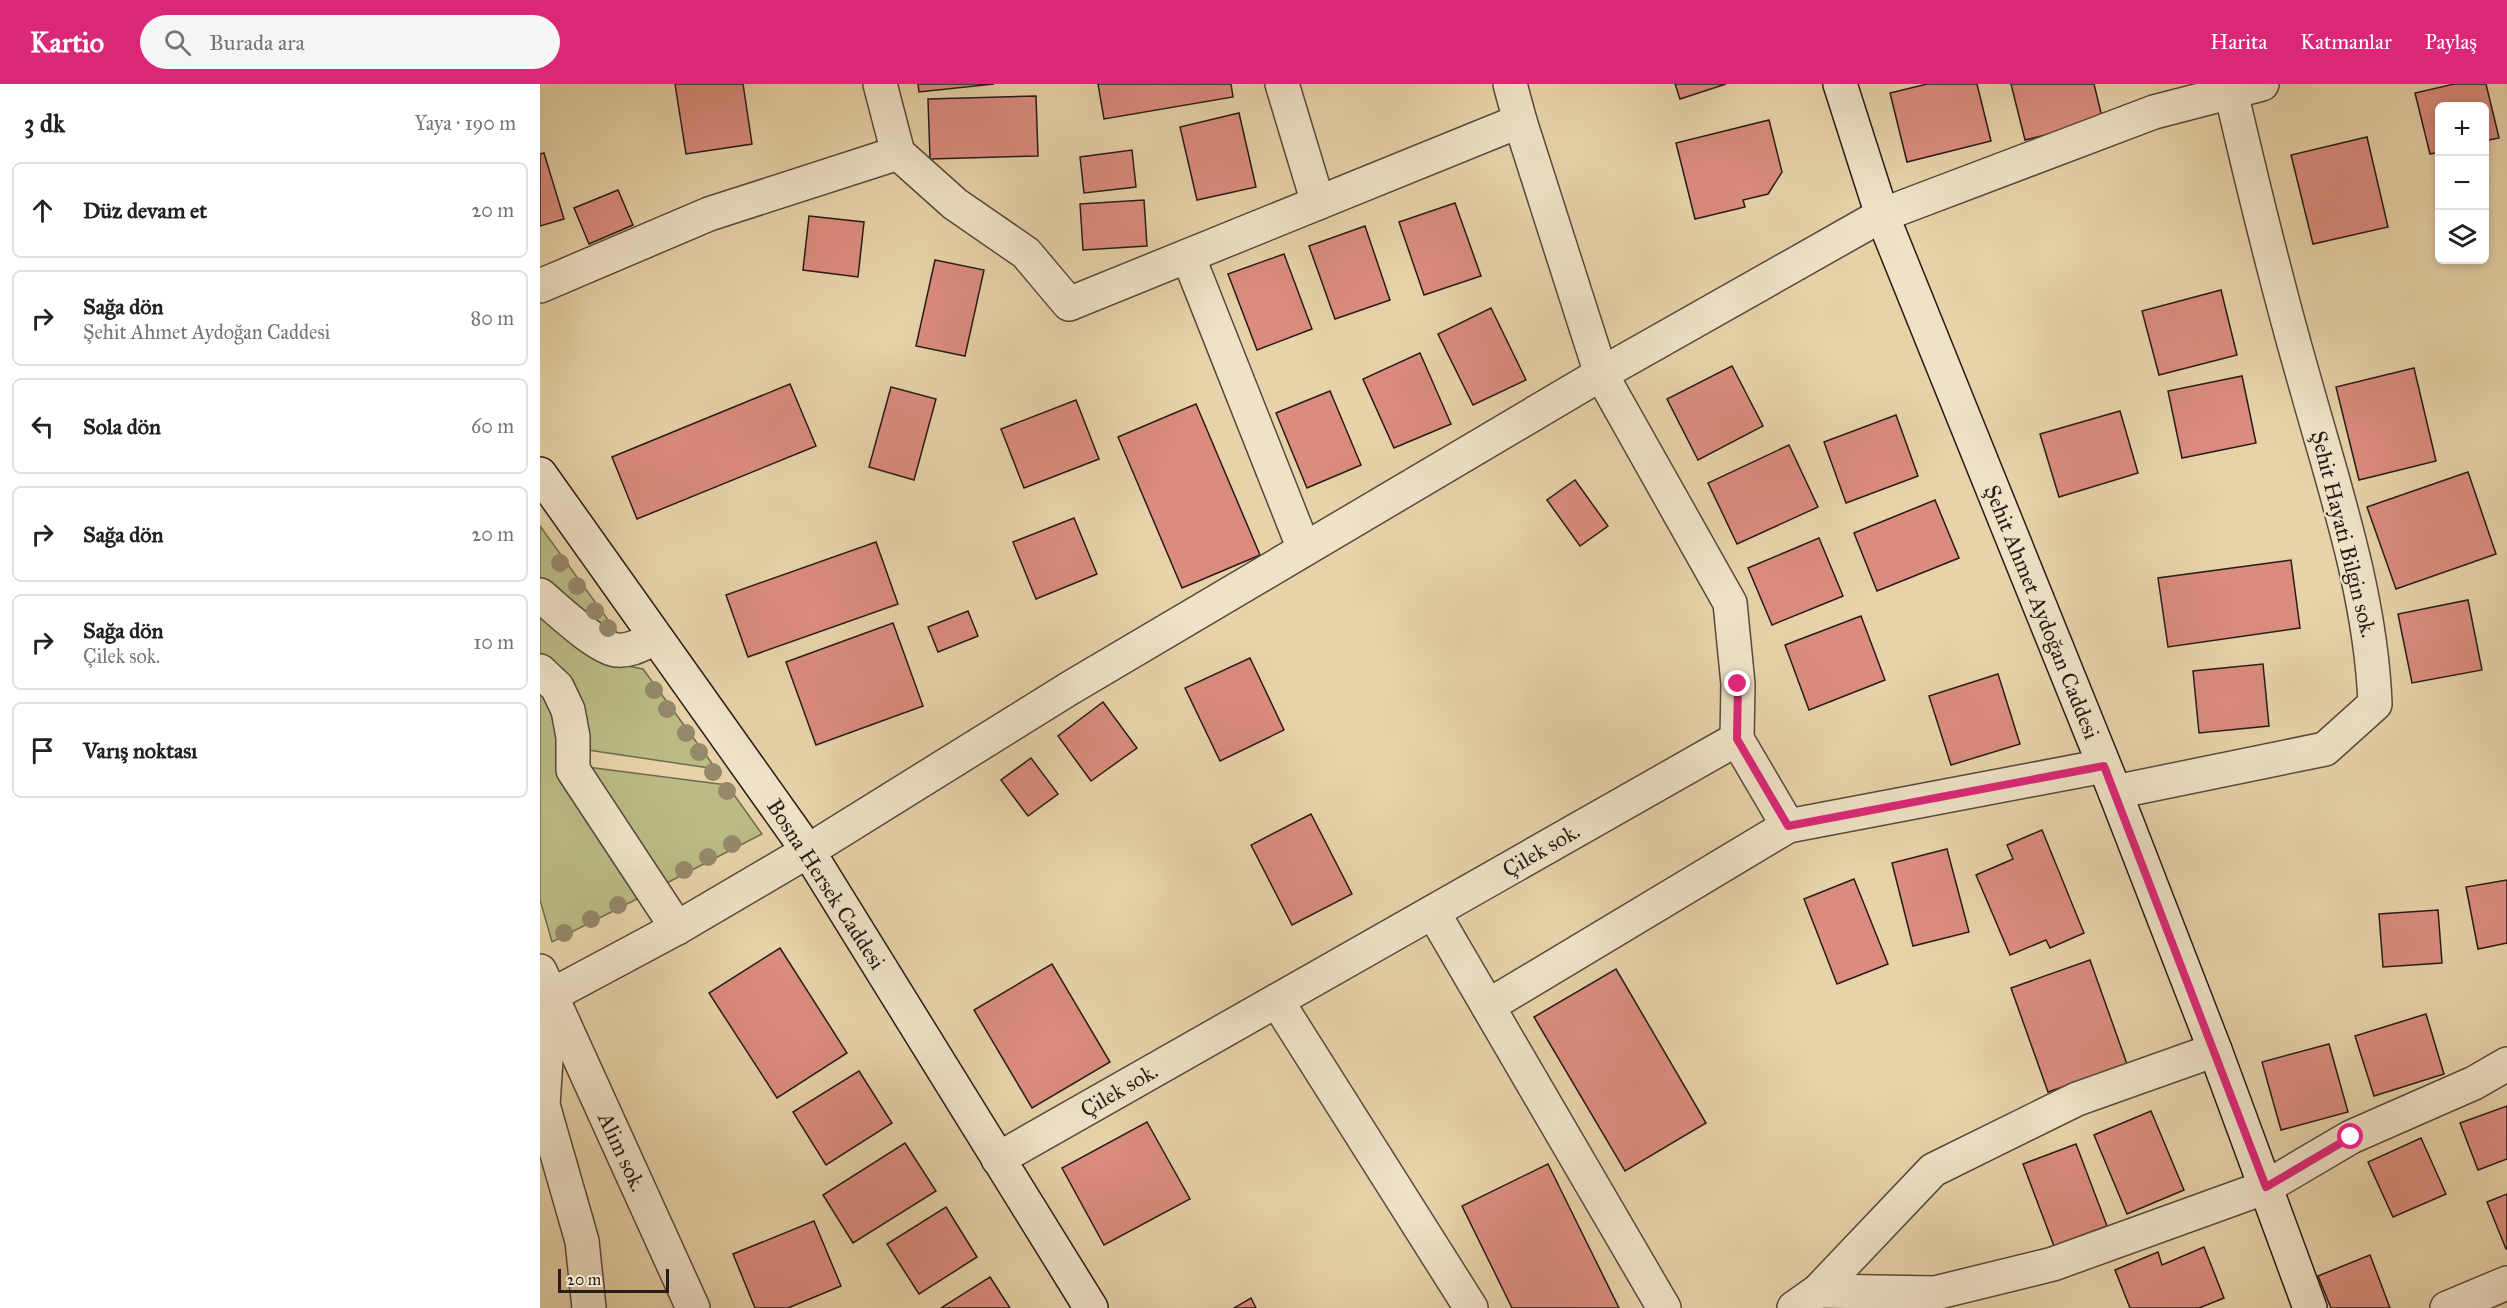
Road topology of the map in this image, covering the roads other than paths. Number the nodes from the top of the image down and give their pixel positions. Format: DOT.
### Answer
graph roads {
  1 [pos="880,84"];
  2 [pos="1282,84"];
  3 [pos="1510,84"];
  4 [pos="1840,84"];
  5 [pos="2247,88"];
  6 [pos="2185,94"];
  7 [pos="1520,121"];
  8 [pos="898,153"];
  9 [pos="1318,203"];
  10 [pos="1882,215"];
  11 [pos="1188,256"];
  12 [pos="540,286"];
  13 [pos="1601,374"];
  14 [pos="540,474"];
  15 [pos="1304,549"];
  16 [pos="540,595"];
  17 [pos="656,638"];
  18 [pos="540,671"];
  19 [pos="1737,739"];
  20 [pos="2109,779"];
  21 [pos="1788,826"];
  22 [pos="808,851"];
  23 [pos="1433,912"];
  24 [pos="677,928"];
  25 [pos="543,989"];
  26 [pos="1277,1001"];
  27 [pos="1488,1006"];
  28 [pos="2215,1050"];
  29 [pos="2507,1064"];
  30 [pos="998,1159"];
  31 [pos="2266,1187"];
  32 [pos="2507,1283"];
  33 [pos="1806,1299"];
  34 [pos="589,1308"];
  35 [pos="693,1308"];
  36 [pos="1091,1308"];
  37 [pos="1471,1308"];
  38 [pos="1664,1308"];
  39 [pos="2310,1308"];
  40 [pos="2447,1308"];
  1 -- 8 [label="street"];
  2 -- 9 [label="street"];
  3 -- 7 [label="street"];
  4 -- 10 [label="street, Şehit Ahmet Aydoğan Caddesi"];
  5 -- 6 [label="street"];
  5 -- 20 [label="street, Şehit Hayati Bilgin sok."];
  6 -- 10 [label="street"];
  7 -- 9 [label="street"];
  7 -- 13 [label="street"];
  8 -- 11 [label="street"];
  8 -- 12 [label="street"];
  9 -- 11 [label="street"];
  10 -- 13 [label="street"];
  10 -- 20 [label="street, Şehit Ahmet Aydoğan Caddesi"];
  11 -- 15 [label="street"];
  13 -- 15 [label="street"];
  13 -- 19 [label="street"];
  14 -- 17 [label="street, Bosna Hersek Caddesi"];
  15 -- 22 [label="street"];
  16 -- 17 [label="street"];
  17 -- 22 [label="street, Bosna Hersek Caddesi"];
  18 -- 24 [label="street"];
  19 -- 21 [label="street"];
  19 -- 23 [label="street, Çilek sok."];
  20 -- 21 [label="street, Şehit Hayati Bilgin sok."];
  20 -- 28 [label="street, Şehit Ahmet Aydoğan Caddesi"];
  21 -- 27 [label="street"];
  22 -- 24 [label="street"];
  22 -- 30 [label="street, Bosna Hersek Caddesi"];
  23 -- 26 [label="street, Çilek sok."];
  23 -- 27 [label="street"];
  24 -- 25 [label="street"];
  25 -- 34 [label="street"];
  25 -- 35 [label="street, Alim sok."];
  26 -- 30 [label="street, Çilek sok."];
  26 -- 37 [label="street"];
  27 -- 38 [label="street"];
  28 -- 31 [label="street, Şehit Ahmet Aydoğan Caddesi"];
  28 -- 33 [label="street"];
  29 -- 31 [label="street"];
  30 -- 36 [label="street, Bosna Hersek Caddesi"];
  31 -- 33 [label="street"];
  31 -- 39 [label="street, Şehit Ahmet Aydoğan Caddesi"];
  32 -- 40 [label="street"];
}
